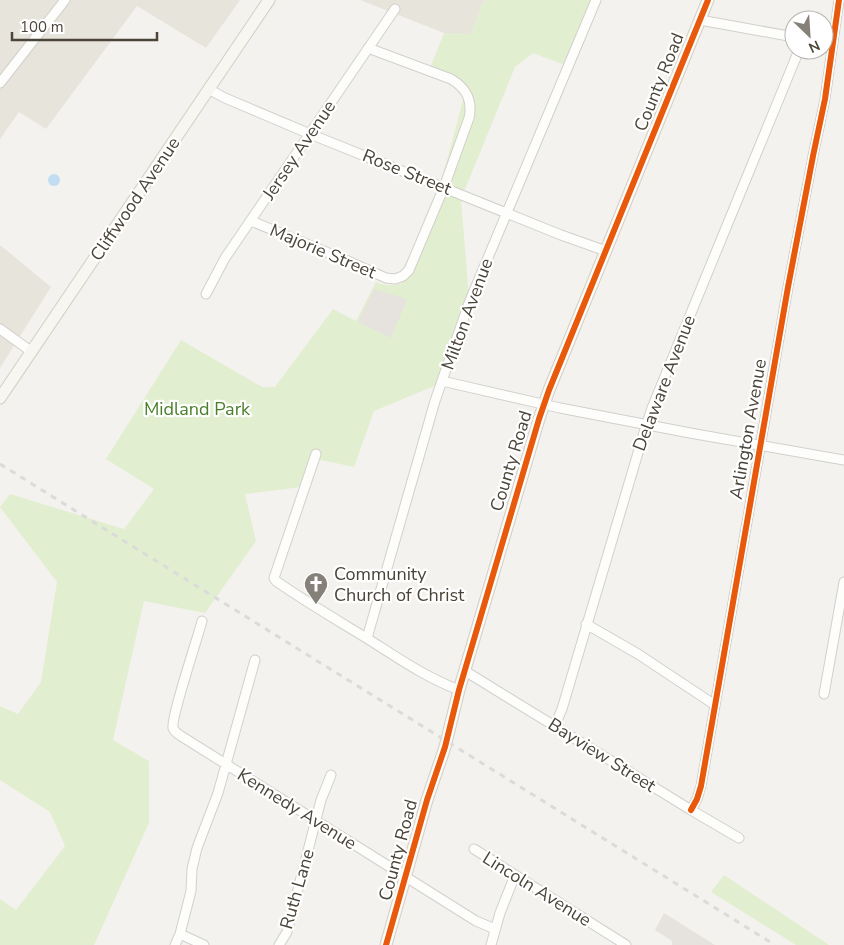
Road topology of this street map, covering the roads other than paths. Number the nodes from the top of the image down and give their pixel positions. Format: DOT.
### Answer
graph roads {
  1 [pos="65,0"];
  2 [pos="269,0"];
  3 [pos="596,0"];
  4 [pos="708,0"];
  5 [pos="839,0"];
  6 [pos="395,9"];
  7 [pos="700,20"];
  8 [pos="834,22"];
  9 [pos="784,35"];
  10 [pos="368,48"];
  11 [pos="795,60"];
  12 [pos="827,60"];
  13 [pos="0,83"];
  14 [pos="210,90"];
  15 [pos="310,134"];
  16 [pos="444,187"];
  17 [pos="506,213"];
  18 [pos="251,221"];
  19 [pos="606,251"];
  20 [pos="206,294"];
  21 [pos="0,329"];
  22 [pos="32,352"];
  23 [pos="442,380"];
  24 [pos="0,398"];
  25 [pos="544,404"];
  26 [pos="646,425"];
  27 [pos="760,445"];
  28 [pos="316,454"];
  29 [pos="844,460"];
  30 [pos="844,582"];
  31 [pos="202,622"];
  32 [pos="586,624"];
  33 [pos="367,638"];
  34 [pos="255,660"];
  35 [pos="465,670"];
  36 [pos="459,690"];
  37 [pos="824,694"];
  38 [pos="715,705"];
  39 [pos="555,725"];
  40 [pos="225,764"];
  41 [pos="332,775"];
  42 [pos="691,810"];
  43 [pos="316,821"];
  44 [pos="739,838"];
  45 [pos="474,849"];
  46 [pos="515,875"];
  47 [pos="406,877"];
  48 [pos="495,929"];
  49 [pos="180,934"];
  50 [pos="175,945"];
  51 [pos="204,945"];
  52 [pos="279,945"];
  53 [pos="386,945"];
  54 [pos="491,945"];
  55 [pos="626,945"];
  1 -- 13 [label="street"];
  2 -- 14 [label="street, Cliffwood Avenue"];
  3 -- 17 [label="street, Milton Avenue"];
  4 -- 7 [label="street, County Road"];
  5 -- 8 [label="street"];
  6 -- 10 [label="street, Jersey Avenue"];
  7 -- 9 [label="street"];
  7 -- 19 [label="street, County Road"];
  10 -- 15 [label="street, Jersey Avenue"];
  10 -- 16 [label="street"];
  11 -- 26 [label="street, Delaware Avenue"];
  12 -- 27 [label="street, Arlington Avenue"];
  14 -- 15 [label="street, Rose Street"];
  14 -- 22 [label="street, Cliffwood Avenue"];
  15 -- 16 [label="street, Rose Street"];
  15 -- 18 [label="street, Jersey Avenue"];
  16 -- 17 [label="street, Rose Street"];
  16 -- 18 [label="street, Majorie Street"];
  17 -- 19 [label="street, Rose Street"];
  17 -- 23 [label="street, Milton Avenue"];
  18 -- 20 [label="street, Jersey Avenue"];
  19 -- 25 [label="street, County Road"];
  21 -- 22 [label="street"];
  22 -- 24 [label="street, Cliffwood Avenue"];
  23 -- 25 [label="street"];
  23 -- 33 [label="street, Milton Avenue"];
  25 -- 26 [label="street"];
  25 -- 35 [label="street, County Road"];
  26 -- 27 [label="street"];
  26 -- 32 [label="street, Delaware Avenue"];
  27 -- 29 [label="street"];
  27 -- 38 [label="street, Arlington Avenue"];
  28 -- 33 [label="street"];
  30 -- 37 [label="street"];
  31 -- 40 [label="street, Kennedy Avenue"];
  32 -- 38 [label="street"];
  32 -- 39 [label="street, Delaware Avenue"];
  33 -- 36 [label="street"];
  34 -- 40 [label="street"];
  35 -- 36 [label="street, County Road"];
  35 -- 39 [label="street, Bayview Street"];
  36 -- 47 [label="street, County Road"];
  38 -- 42 [label="street, Arlington Avenue"];
  39 -- 42 [label="street, Bayview Street"];
  40 -- 43 [label="street, Kennedy Avenue"];
  40 -- 49 [label="street"];
  41 -- 43 [label="street, Ruth Lane"];
  42 -- 44 [label="street, Bayview Street"];
  43 -- 47 [label="street, Kennedy Avenue"];
  43 -- 52 [label="street, Ruth Lane"];
  45 -- 46 [label="street, Lincoln Avenue"];
  46 -- 48 [label="street"];
  46 -- 55 [label="street, Lincoln Avenue"];
  47 -- 48 [label="street, Kennedy Avenue"];
  47 -- 53 [label="street, County Road"];
  48 -- 54 [label="street"];
  49 -- 50 [label="street"];
  49 -- 51 [label="street"];
}
